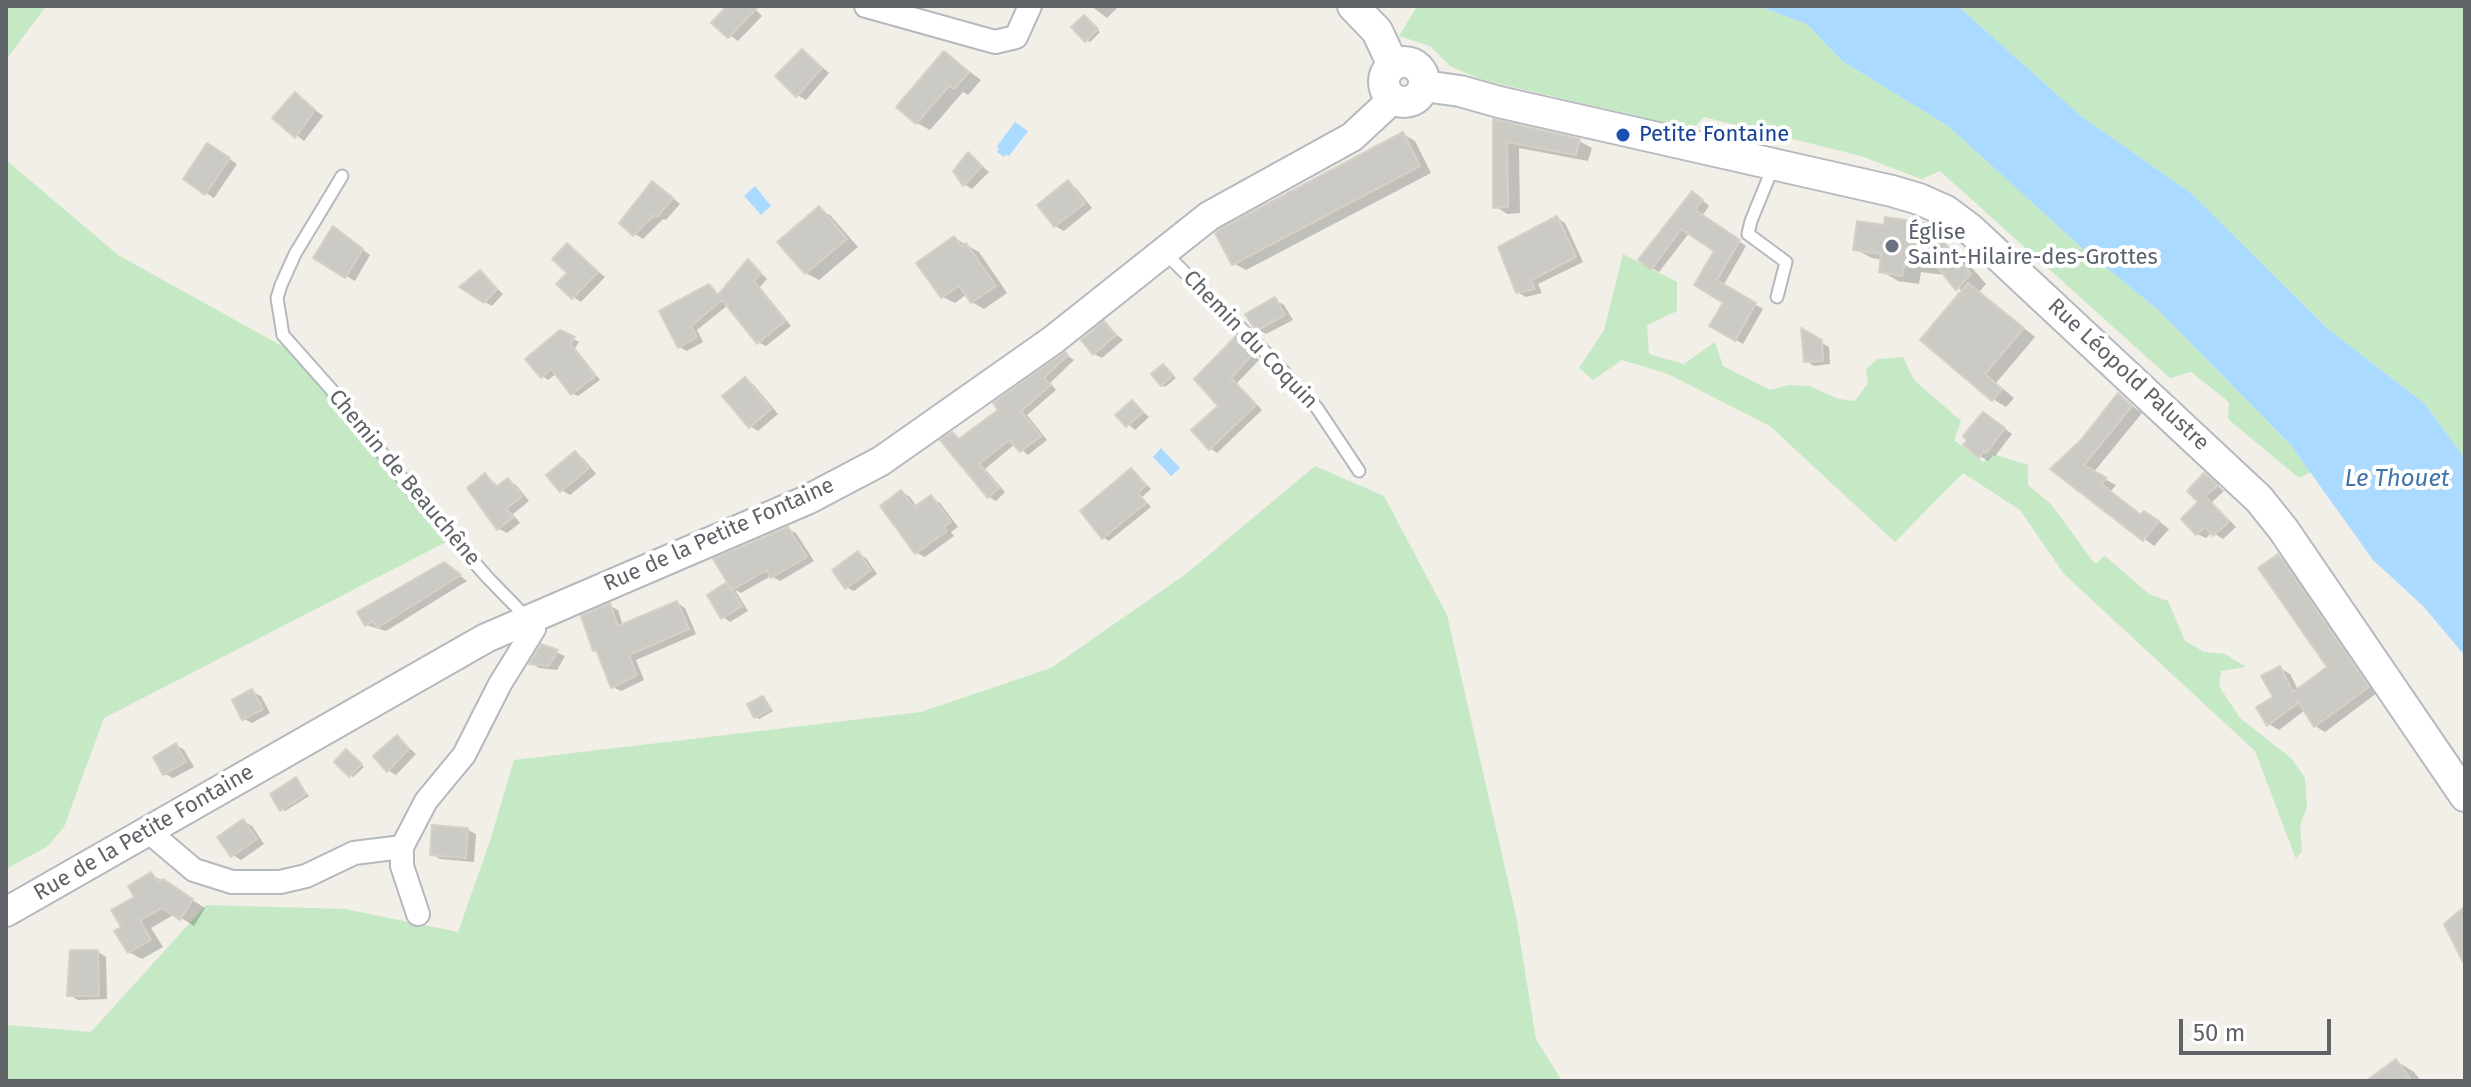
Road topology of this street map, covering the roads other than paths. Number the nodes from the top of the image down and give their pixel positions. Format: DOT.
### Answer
graph roads {
  1 [pos="866,6"];
  2 [pos="1030,6"];
  3 [pos="1353,6"];
  4 [pos="1393,65"];
  5 [pos="1424,86"];
  6 [pos="1393,99"];
  7 [pos="1774,164"];
  8 [pos="342,176"];
  9 [pos="1164,251"];
  10 [pos="1777,297"];
  11 [pos="1359,471"];
  12 [pos="528,618"];
  13 [pos="2465,796"];
  14 [pos="148,831"];
  15 [pos="402,847"];
  16 [pos="6,912"];
  17 [pos="418,914"];
  1 -- 2 [label="street"];
  3 -- 4 [label="main road"];
  4 -- 5 [label="main road"];
  4 -- 6 [label="main road"];
  5 -- 6 [label="main road"];
  5 -- 7 [label="main road, Rue Léopold Palustre"];
  6 -- 9 [label="street, Rue de la Petite Fontaine"];
  7 -- 10 [label="lane"];
  7 -- 13 [label="main road, Rue Léopold Palustre"];
  8 -- 12 [label="lane, Chemin de Beauchêne"];
  9 -- 11 [label="lane, Chemin du Coquin"];
  9 -- 12 [label="street, Rue de la Petite Fontaine"];
  12 -- 14 [label="street, Rue de la Petite Fontaine"];
  12 -- 15 [label="street"];
  14 -- 15 [label="street"];
  14 -- 16 [label="street, Rue de la Petite Fontaine"];
  15 -- 17 [label="street"];
}
